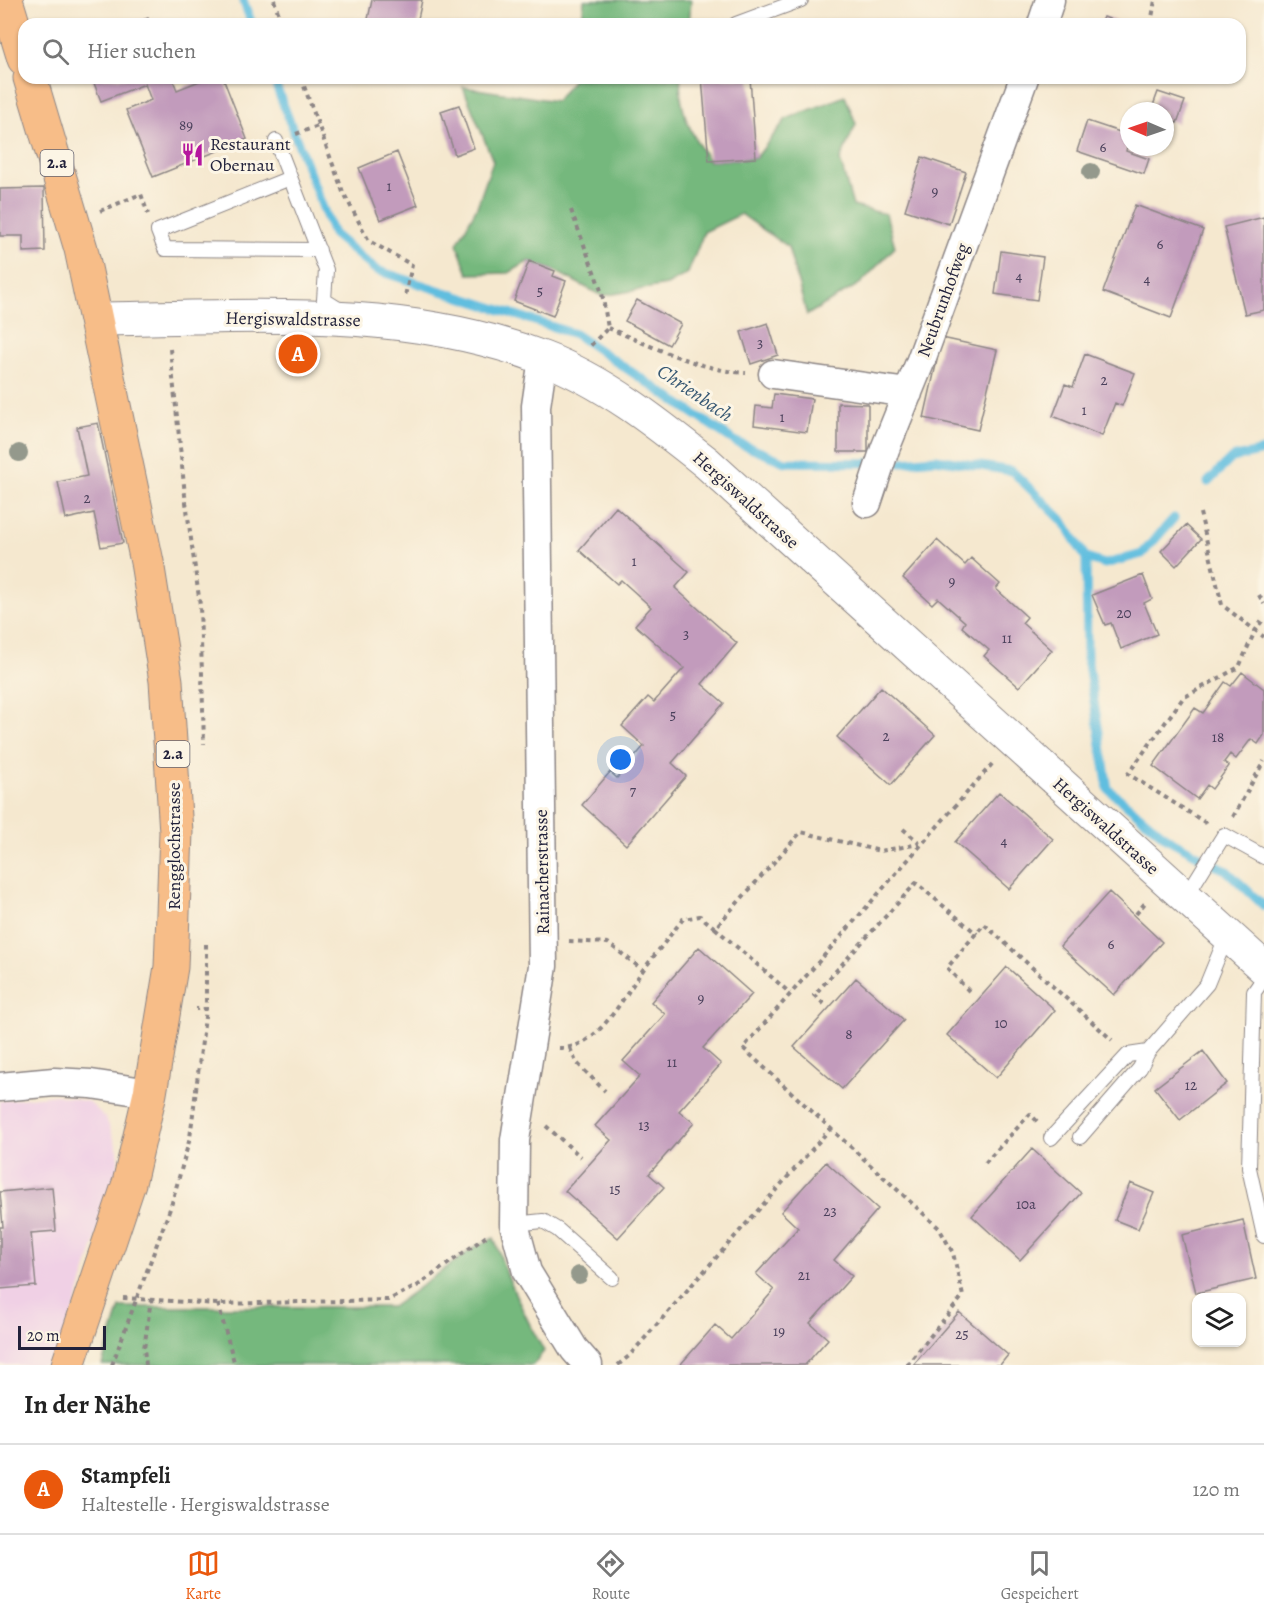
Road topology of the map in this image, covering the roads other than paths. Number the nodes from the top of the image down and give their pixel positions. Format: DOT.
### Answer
graph roads {
  1 [pos="6,0"];
  2 [pos="801,0"];
  3 [pos="1050,0"];
  4 [pos="752,18"];
  5 [pos="1044,18"];
  6 [pos="18,39"];
  7 [pos="32,84"];
  8 [pos="1022,84"];
  9 [pos="276,141"];
  10 [pos="290,178"];
  11 [pos="319,250"];
  12 [pos="98,319"];
  13 [pos="355,319"];
  14 [pos="543,358"];
  15 [pos="773,374"];
  16 [pos="908,393"];
  17 [pos="867,503"];
  18 [pos="1264,857"];
  19 [pos="1192,888"];
  20 [pos="1227,935"];
  21 [pos="1264,968"];
  22 [pos="1264,978"];
  23 [pos="1148,1052"];
  24 [pos="0,1087"];
  25 [pos="150,1093"];
  26 [pos="1080,1137"];
  27 [pos="1051,1138"];
  28 [pos="514,1224"];
  29 [pos="1264,1236"];
  30 [pos="612,1278"];
  31 [pos="68,1365"];
  32 [pos="588,1365"];
  1 -- 6 [label="main road"];
  2 -- 4 [label="lane"];
  3 -- 5 [label="street"];
  7 -- 12 [label="main road, 2.a"];
  8 -- 16 [label="street, Neubrunhofweg"];
  9 -- 10 [label="lane"];
  10 -- 11 [label="lane"];
  10 -- 11 [label="lane"];
  11 -- 13 [label="lane"];
  12 -- 13 [label="street, Hergiswaldstrasse"];
  12 -- 25 [label="main road, Rengglochstrasse / 2.a"];
  13 -- 14 [label="street, Hergiswaldstrasse"];
  14 -- 19 [label="street, Hergiswaldstrasse"];
  14 -- 28 [label="street, Rainacherstrasse"];
  15 -- 16 [label="street"];
  16 -- 17 [label="street, Neubrunhofweg"];
  18 -- 19 [label="lane"];
  19 -- 20 [label="street, Hergiswaldstrasse"];
  20 -- 21 [label="street, Hergiswaldstrasse"];
  20 -- 23 [label="lane"];
  22 -- 29 [label="lane"];
  23 -- 26 [label="lane"];
  23 -- 27 [label="lane"];
  24 -- 25 [label="street"];
  25 -- 31 [label="main road, Rengglochstrasse / 2.a"];
  28 -- 30 [label="lane"];
  28 -- 32 [label="street, Rainacherstrasse"];
}
